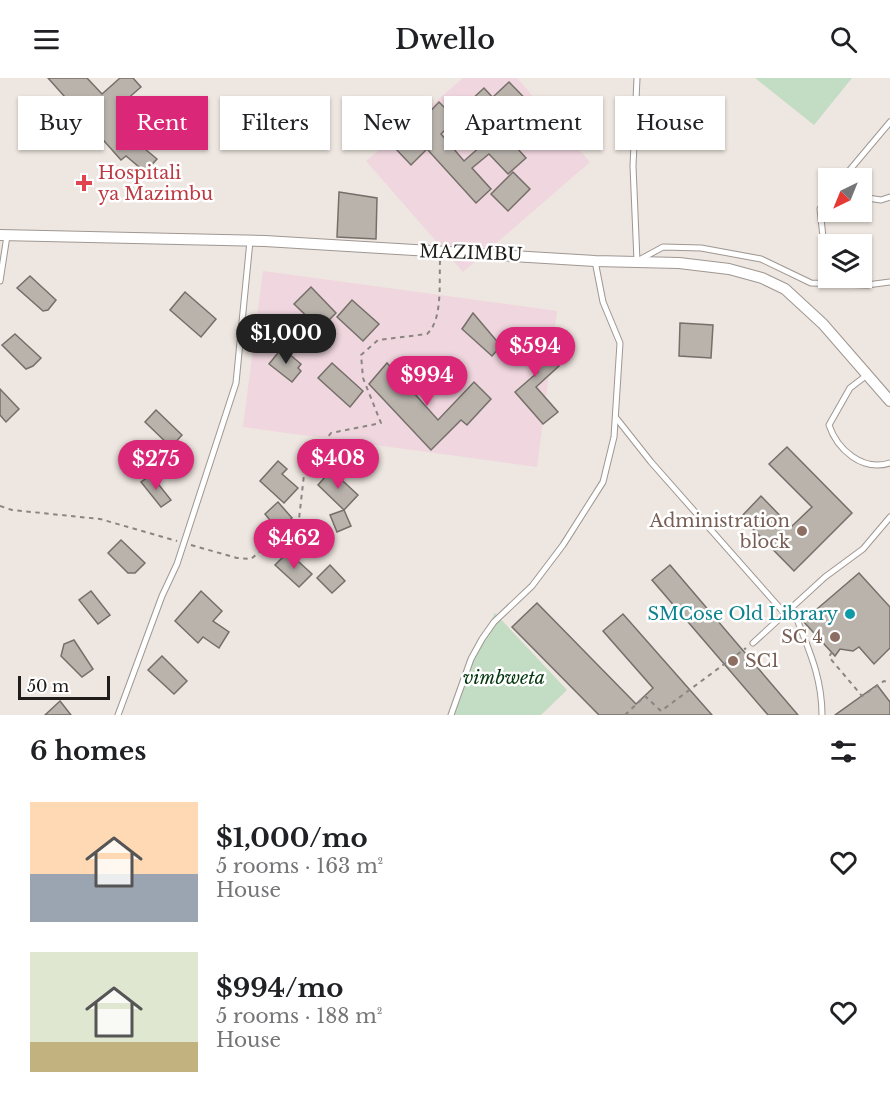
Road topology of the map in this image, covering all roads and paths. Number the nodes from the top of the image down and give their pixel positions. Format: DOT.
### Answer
graph roads {
  1 [pos="637,78"];
  2 [pos="890,122"];
  3 [pos="851,168"];
  4 [pos="890,197"];
  5 [pos="872,199"];
  6 [pos="3,236"];
  7 [pos="250,241"];
  8 [pos="440,252"];
  9 [pos="595,261"];
  10 [pos="637,261"];
  11 [pos="0,281"];
  12 [pos="890,282"];
  13 [pos="818,283"];
  14 [pos="872,284"];
  15 [pos="867,375"];
  16 [pos="890,401"];
  17 [pos="617,419"];
  18 [pos="890,463"];
  19 [pos="0,506"];
  20 [pos="890,517"];
  21 [pos="184,543"];
  22 [pos="793,609"];
  23 [pos="786,615"];
  24 [pos="753,643"];
  25 [pos="832,652"];
  26 [pos="890,682"];
  27 [pos="118,715"];
  28 [pos="451,715"];
  29 [pos="625,715"];
  30 [pos="822,715"];
  1 -- 10 [label="lane"];
  2 -- 3 [label="lane"];
  4 -- 5 [label="lane"];
  6 -- 7 [label="street, MAZIMBU"];
  6 -- 11 [label="lane"];
  7 -- 8 [label="street, MAZIMBU"];
  7 -- 21 [label="lane"];
  8 -- 9 [label="street, MAZIMBU"];
  8 -- 21 [label="path"];
  9 -- 10 [label="street, MAZIMBU"];
  9 -- 17 [label="lane"];
  10 -- 13 [label="lane"];
  10 -- 15 [label="street, MAZIMBU"];
  12 -- 14 [label="lane"];
  15 -- 16 [label="street, MAZIMBU"];
  15 -- 18 [label="lane"];
  17 -- 23 [label="lane"];
  17 -- 28 [label="lane"];
  19 -- 21 [label="path"];
  20 -- 22 [label="lane"];
  21 -- 27 [label="lane"];
  22 -- 23 [label="lane"];
  22 -- 30 [label="lane"];
  23 -- 24 [label="lane"];
  24 -- 29 [label="path"];
  25 -- 26 [label="path"];
}
